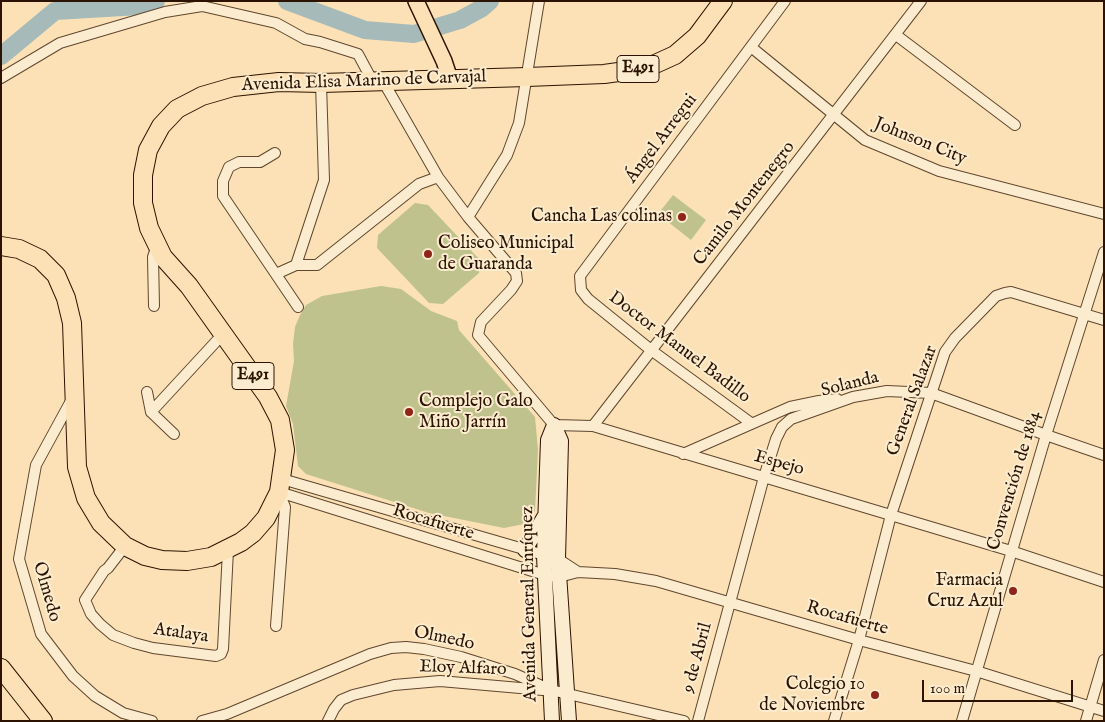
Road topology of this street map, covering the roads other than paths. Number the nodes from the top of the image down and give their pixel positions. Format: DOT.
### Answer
graph roads {
  1 [pos="539,1"];
  2 [pos="723,1"];
  3 [pos="785,1"];
  4 [pos="921,1"];
  5 [pos="416,3"];
  6 [pos="896,34"];
  7 [pos="751,47"];
  8 [pos="527,77"];
  9 [pos="1,78"];
  10 [pos="450,79"];
  11 [pos="378,81"];
  12 [pos="322,83"];
  13 [pos="835,115"];
  14 [pos="1015,124"];
  15 [pos="275,153"];
  16 [pos="438,177"];
  17 [pos="1104,214"];
  18 [pos="468,217"];
  19 [pos="157,245"];
  20 [pos="1,246"];
  21 [pos="1104,252"];
  22 [pos="296,265"];
  23 [pos="276,274"];
  24 [pos="588,299"];
  25 [pos="154,306"];
  26 [pos="298,307"];
  27 [pos="1085,314"];
  28 [pos="1104,320"];
  29 [pos="223,334"];
  30 [pos="651,350"];
  31 [pos="148,392"];
  32 [pos="931,392"];
  33 [pos="74,396"];
  34 [pos="853,397"];
  35 [pos="151,412"];
  36 [pos="751,423"];
  37 [pos="554,425"];
  38 [pos="594,426"];
  39 [pos="174,434"];
  40 [pos="1046,435"];
  41 [pos="683,454"];
  42 [pos="1104,455"];
  43 [pos="764,477"];
  44 [pos="280,485"];
  45 [pos="547,512"];
  46 [pos="891,515"];
  47 [pos="125,546"];
  48 [pos="228,550"];
  49 [pos="525,550"];
  50 [pos="1011,551"];
  51 [pos="544,556"];
  52 [pos="558,560"];
  53 [pos="578,572"];
  54 [pos="552,576"];
  55 [pos="1104,582"];
  56 [pos="730,603"];
  57 [pos="276,626"];
  58 [pos="859,640"];
  59 [pos="1104,660"];
  60 [pos="1,668"];
  61 [pos="976,671"];
  62 [pos="551,690"];
  63 [pos="568,694"];
  64 [pos="1090,707"];
  65 [pos="1104,711"];
  66 [pos="42,721"];
  67 [pos="152,721"];
  68 [pos="202,721"];
  69 [pos="328,721"];
  70 [pos="552,721"];
  71 [pos="569,721"];
  72 [pos="684,721"];
  73 [pos="698,721"];
  74 [pos="834,721"];
  75 [pos="962,721"];
  76 [pos="1086,721"];
  1 -- 8 [label="street"];
  2 -- 8 [label="highway, Avenida Elisa Marino de Carvajal / E491"];
  3 -- 7 [label="street, Ángel Arregui"];
  4 -- 6 [label="street, Camilo Montenegro"];
  5 -- 10 [label="main road"];
  6 -- 13 [label="street, Camilo Montenegro"];
  6 -- 14 [label="street"];
  7 -- 13 [label="street, Johnson City"];
  7 -- 24 [label="street, Ángel Arregui"];
  8 -- 10 [label="highway, Avenida Elisa Marino de Carvajal / E491"];
  8 -- 18 [label="street"];
  9 -- 11 [label="street"];
  10 -- 11 [label="highway, Avenida Elisa Marino de Carvajal / E491"];
  11 -- 12 [label="highway, Avenida Elisa Marino de Carvajal / E491"];
  11 -- 16 [label="street"];
  12 -- 19 [label="highway, Avenida Elisa Marino de Carvajal / E491"];
  12 -- 22 [label="street"];
  13 -- 17 [label="street, Johnson City"];
  13 -- 30 [label="street, Camilo Montenegro"];
  15 -- 23 [label="street"];
  16 -- 18 [label="street"];
  16 -- 22 [label="street"];
  18 -- 37 [label="street"];
  19 -- 25 [label="street"];
  19 -- 29 [label="highway, Avenida Elisa Marino de Carvajal / E491"];
  20 -- 33 [label="highway, Avenida Elisa Marino de Carvajal / E491"];
  21 -- 27 [label="street, Convención de 1884"];
  22 -- 23 [label="street"];
  23 -- 26 [label="street"];
  24 -- 30 [label="street, Doctor Manuel Badillo"];
  27 -- 28 [label="street, General Salazar"];
  27 -- 32 [label="street, General Salazar"];
  27 -- 40 [label="street, Convención de 1884"];
  29 -- 35 [label="street"];
  29 -- 44 [label="highway, Avenida Elisa Marino de Carvajal / E491"];
  30 -- 36 [label="street, Doctor Manuel Badillo"];
  30 -- 38 [label="street, Camilo Montenegro"];
  31 -- 35 [label="street"];
  32 -- 34 [label="street, Solanda"];
  32 -- 40 [label="street, Solanda"];
  32 -- 46 [label="street, General Salazar"];
  33 -- 47 [label="highway, Avenida Elisa Marino de Carvajal / E491"];
  33 -- 67 [label="street, Olmedo"];
  34 -- 36 [label="street"];
  34 -- 43 [label="street, Solanda"];
  35 -- 39 [label="street"];
  36 -- 41 [label="street"];
  37 -- 38 [label="street, Espejo"];
  37 -- 45 [label="street, Avenida General Enríquez"];
  37 -- 52 [label="street, Avenida General Enríquez"];
  38 -- 41 [label="street, Espejo"];
  40 -- 42 [label="street, Solanda"];
  40 -- 50 [label="street, Convención de 1884"];
  41 -- 43 [label="street, Espejo"];
  43 -- 46 [label="street, Espejo"];
  43 -- 56 [label="street, Solanda"];
  44 -- 48 [label="highway, Avenida Elisa Marino de Carvajal / E491"];
  44 -- 49 [label="street, Rocafuerte"];
  44 -- 54 [label="street, Rocafuerte"];
  44 -- 57 [label="street"];
  45 -- 49 [label="street"];
  45 -- 51 [label="street, Avenida General Enríquez"];
  46 -- 50 [label="street, Espejo"];
  46 -- 58 [label="street, General Salazar"];
  47 -- 48 [label="highway, Avenida Elisa Marino de Carvajal / E491"];
  47 -- 48 [label="street, Atalaya"];
  49 -- 51 [label="street, Rocafuerte"];
  50 -- 55 [label="street, Espejo"];
  50 -- 61 [label="street, Convención de 1884"];
  51 -- 52 [label="street, Rocafuerte"];
  51 -- 54 [label="street, Avenida General Enríquez"];
  52 -- 53 [label="street, Rocafuerte"];
  52 -- 54 [label="street, Avenida General Enríquez"];
  53 -- 54 [label="street, Rocafuerte"];
  53 -- 56 [label="street, Rocafuerte"];
  54 -- 62 [label="street, Avenida General Enríquez"];
  54 -- 63 [label="street, Avenida General Enríquez"];
  56 -- 58 [label="street, Rocafuerte"];
  56 -- 73 [label="street, 9 de Abril"];
  58 -- 61 [label="street, Rocafuerte"];
  58 -- 74 [label="street, General Salazar"];
  59 -- 64 [label="street"];
  60 -- 66 [label="highway"];
  61 -- 64 [label="street, Rocafuerte"];
  61 -- 75 [label="street, Convención de 1884"];
  62 -- 63 [label="street, Olmedo"];
  62 -- 68 [label="street, Olmedo"];
  62 -- 69 [label="street, Eloy Alfaro"];
  62 -- 70 [label="street, Avenida General Enríquez"];
  63 -- 71 [label="street, Avenida General Enríquez"];
  63 -- 72 [label="street, Olmedo"];
  64 -- 65 [label="street, Rocafuerte"];
  64 -- 76 [label="street"];
}
